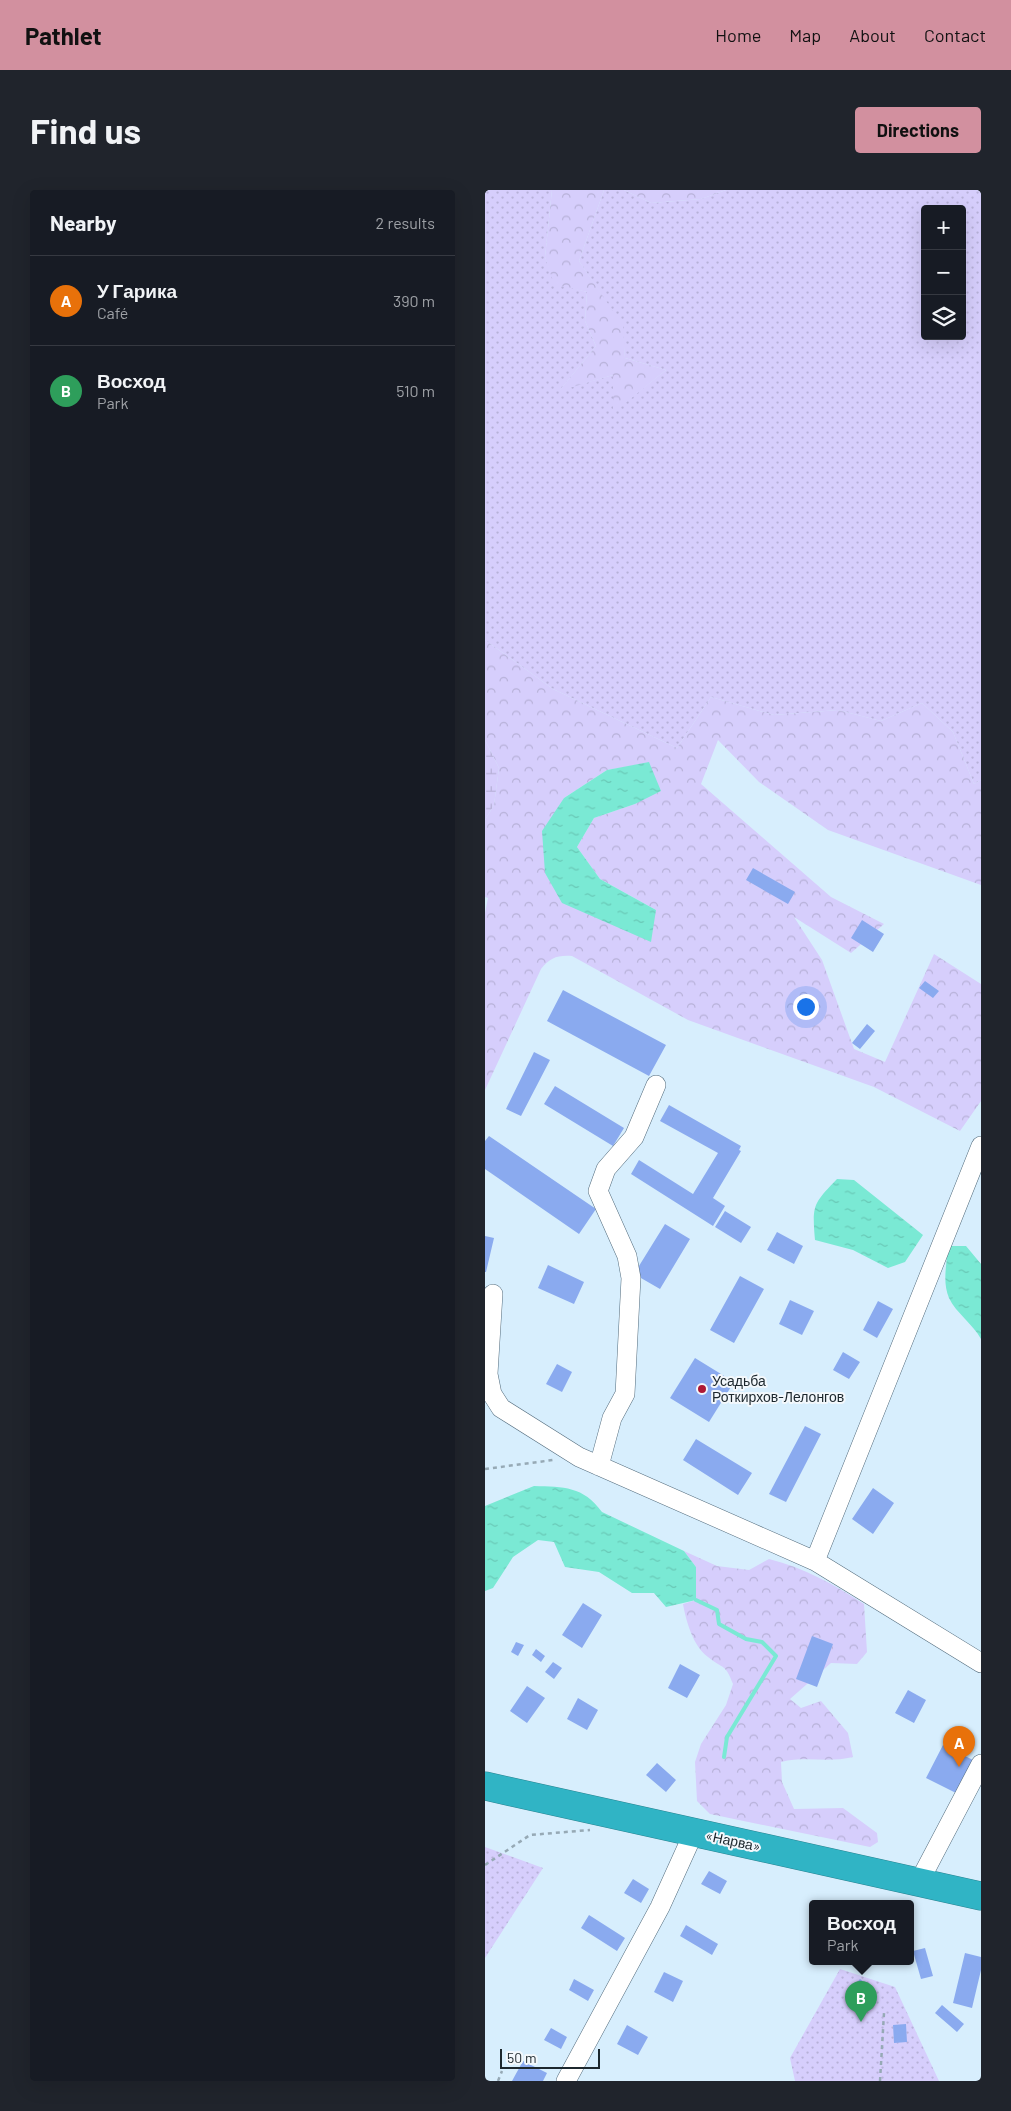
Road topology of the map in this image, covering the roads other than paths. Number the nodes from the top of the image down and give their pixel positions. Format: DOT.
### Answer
graph roads {
  1 [pos="656,1085"];
  2 [pos="981,1146"];
  3 [pos="493,1294"];
  4 [pos="599,1466"];
  5 [pos="815,1561"];
  6 [pos="981,1663"];
  7 [pos="981,1764"];
  8 [pos="485,1786"];
  9 [pos="694,1832"];
  10 [pos="919,1882"];
  11 [pos="981,1896"];
  12 [pos="567,2081"];
  1 -- 4 [label="street"];
  2 -- 5 [label="street"];
  3 -- 4 [label="street"];
  4 -- 5 [label="street"];
  5 -- 6 [label="street"];
  7 -- 10 [label="street"];
  8 -- 9 [label="highway, «Нарва»"];
  9 -- 10 [label="highway, «Нарва»"];
  9 -- 12 [label="street"];
  10 -- 11 [label="highway, «Нарва»"];
}
